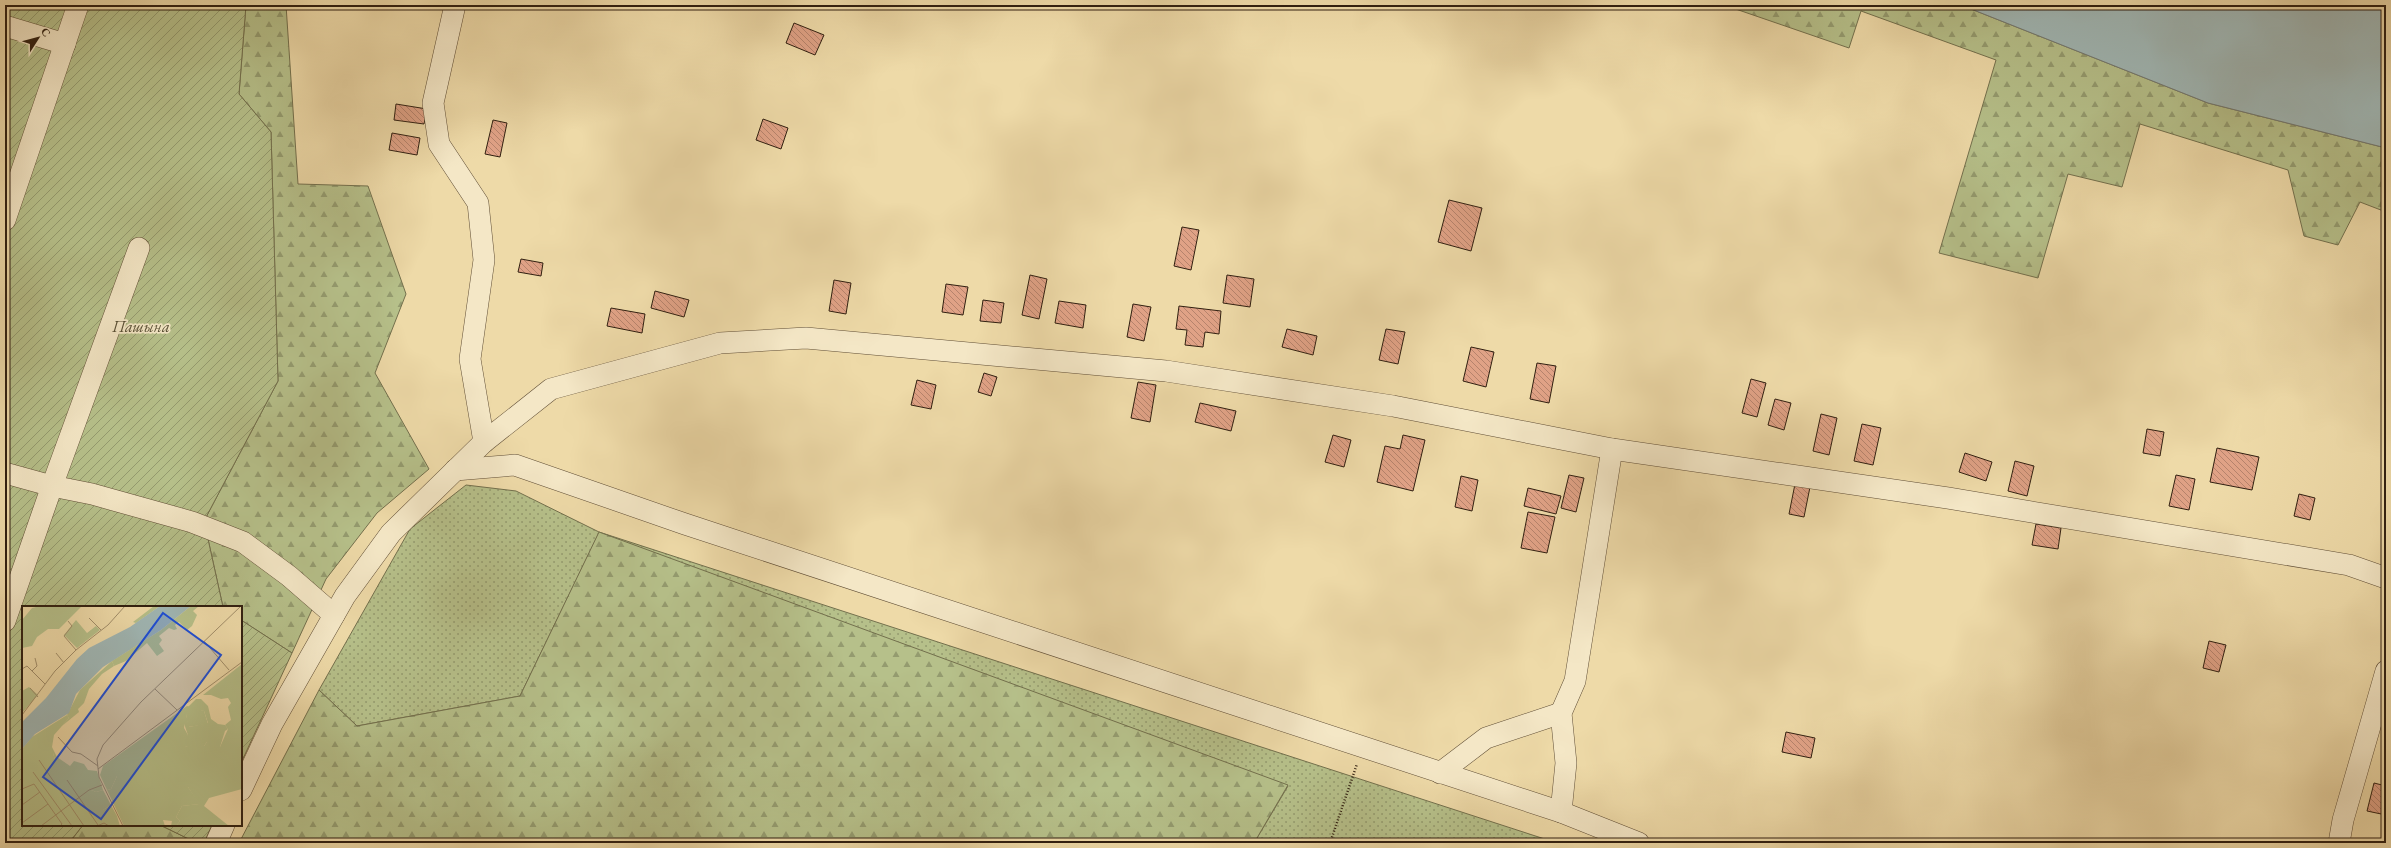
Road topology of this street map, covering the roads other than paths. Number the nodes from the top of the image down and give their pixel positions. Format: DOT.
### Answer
graph roads {
  1 [pos="78,5"];
  2 [pos="455,5"];
  3 [pos="5,26"];
  4 [pos="65,44"];
  5 [pos="5,220"];
  6 [pos="139,248"];
  7 [pos="484,442"];
  8 [pos="1612,449"];
  9 [pos="455,470"];
  10 [pos="5,474"];
  11 [pos="52,486"];
  12 [pos="2386,578"];
  13 [pos="334,615"];
  14 [pos="5,621"];
  15 [pos="2386,671"];
  16 [pos="1561,713"];
  17 [pos="1440,773"];
  18 [pos="242,788"];
  19 [pos="1561,812"];
  20 [pos="224,826"];
  21 [pos="216,843"];
  22 [pos="1640,843"];
  23 [pos="2338,843"];
  1 -- 4 [label="street"];
  2 -- 7 [label="street"];
  3 -- 4 [label="street"];
  4 -- 5 [label="street"];
  6 -- 11 [label="street"];
  7 -- 8 [label="street"];
  7 -- 9 [label="street"];
  8 -- 12 [label="street"];
  8 -- 16 [label="street"];
  9 -- 13 [label="street"];
  9 -- 17 [label="street"];
  10 -- 11 [label="street"];
  11 -- 13 [label="street"];
  11 -- 14 [label="street"];
  13 -- 18 [label="street"];
  15 -- 23 [label="street"];
  16 -- 17 [label="street"];
  16 -- 19 [label="street"];
  17 -- 19 [label="street"];
  19 -- 22 [label="street"];
  20 -- 21 [label="street"];
}
